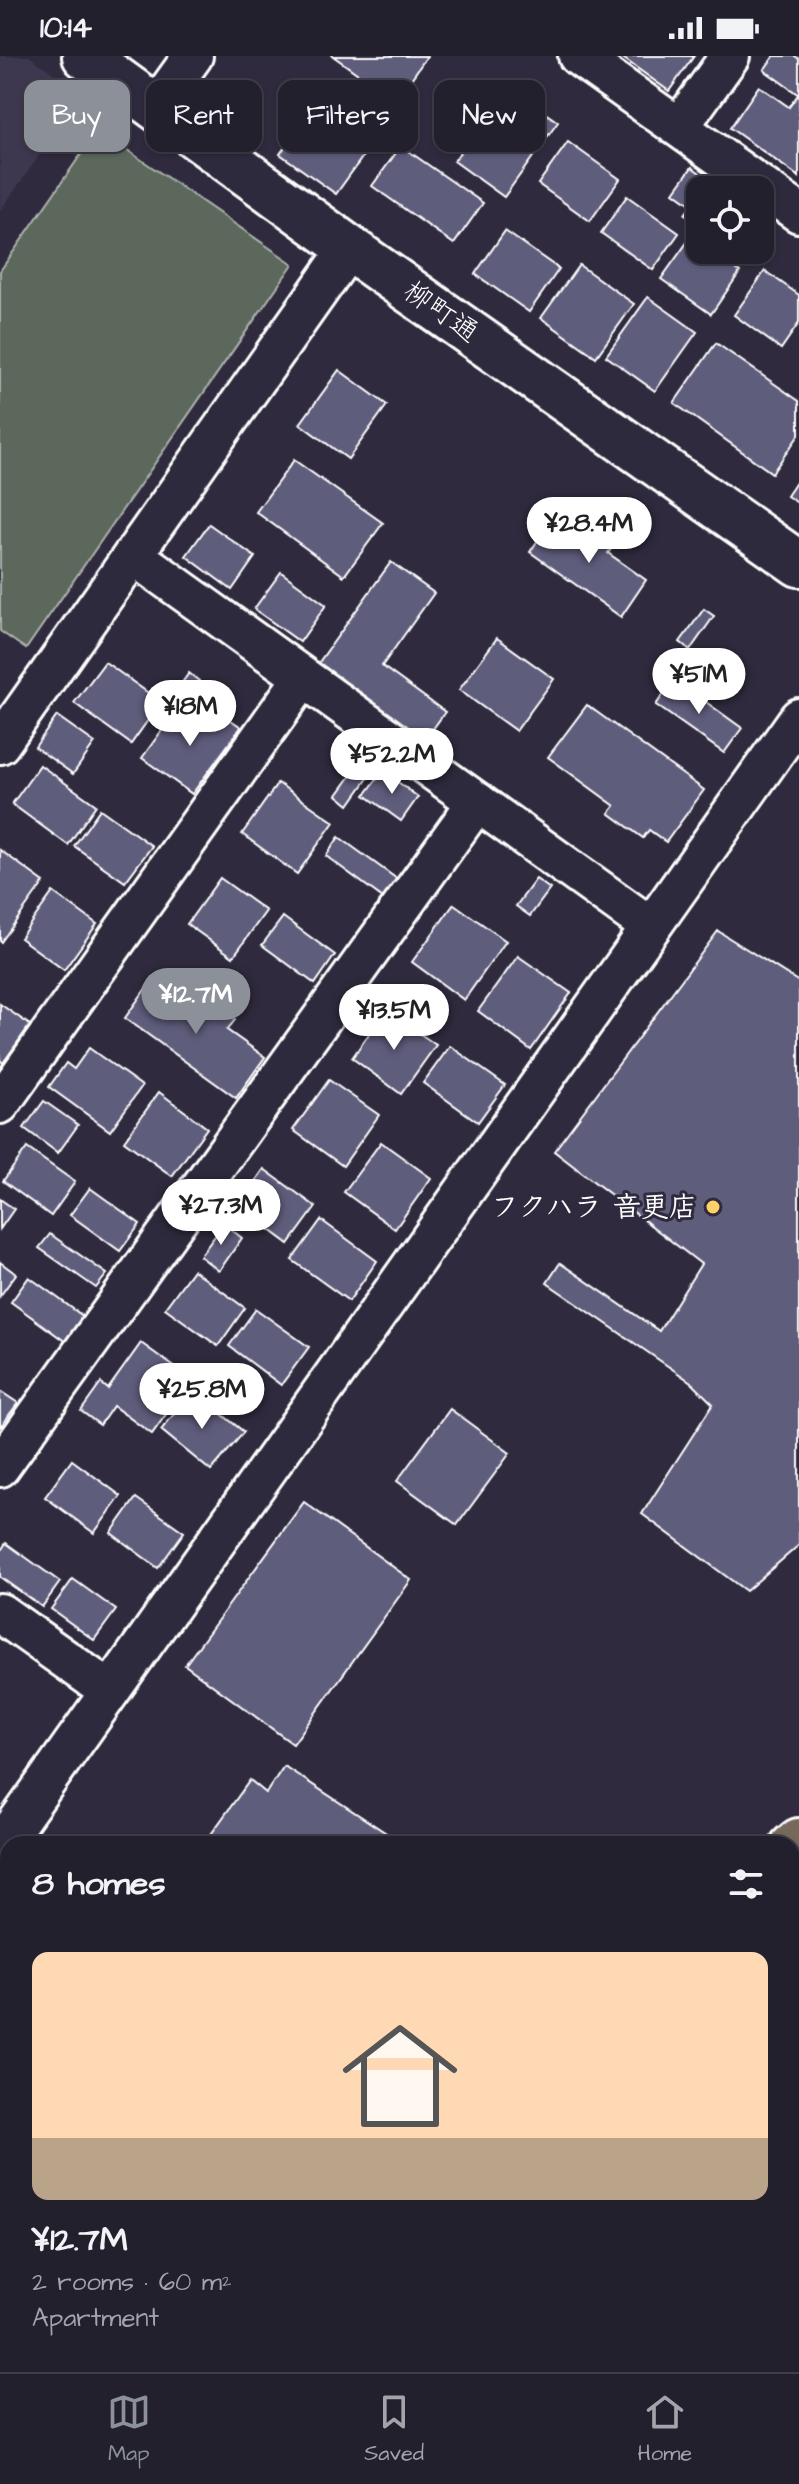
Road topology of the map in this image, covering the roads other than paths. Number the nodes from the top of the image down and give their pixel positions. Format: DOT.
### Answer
graph roads {
  1 [pos="85,56"];
  2 [pos="193,56"];
  3 [pos="578,56"];
  4 [pos="730,56"];
  5 [pos="176,80"];
  6 [pos="146,98"];
  7 [pos="679,127"];
  8 [pos="219,152"];
  9 [pos="799,213"];
  10 [pos="349,248"];
  11 [pos="133,555"];
  12 [pos="799,564"];
  13 [pos="303,678"];
  14 [pos="799,718"];
  15 [pos="0,744"];
  16 [pos="477,802"];
  17 [pos="651,927"];
  18 [pos="0,1104"];
  19 [pos="0,1467"];
  20 [pos="0,1613"];
  21 [pos="110,1691"];
  22 [pos="8,1836"];
  1 -- 6 [label="street, 柳町通"];
  2 -- 5 [label="street"];
  3 -- 7 [label="street"];
  4 -- 7 [label="street"];
  7 -- 9 [label="street"];
  8 -- 10 [label="street, 柳町通"];
  10 -- 11 [label="street"];
  10 -- 12 [label="street, 柳町通"];
  11 -- 13 [label="street"];
  11 -- 15 [label="street"];
  13 -- 16 [label="street"];
  13 -- 18 [label="street"];
  14 -- 17 [label="street"];
  16 -- 17 [label="street"];
  16 -- 19 [label="street"];
  17 -- 21 [label="street"];
  20 -- 21 [label="street"];
  21 -- 22 [label="street"];
}
